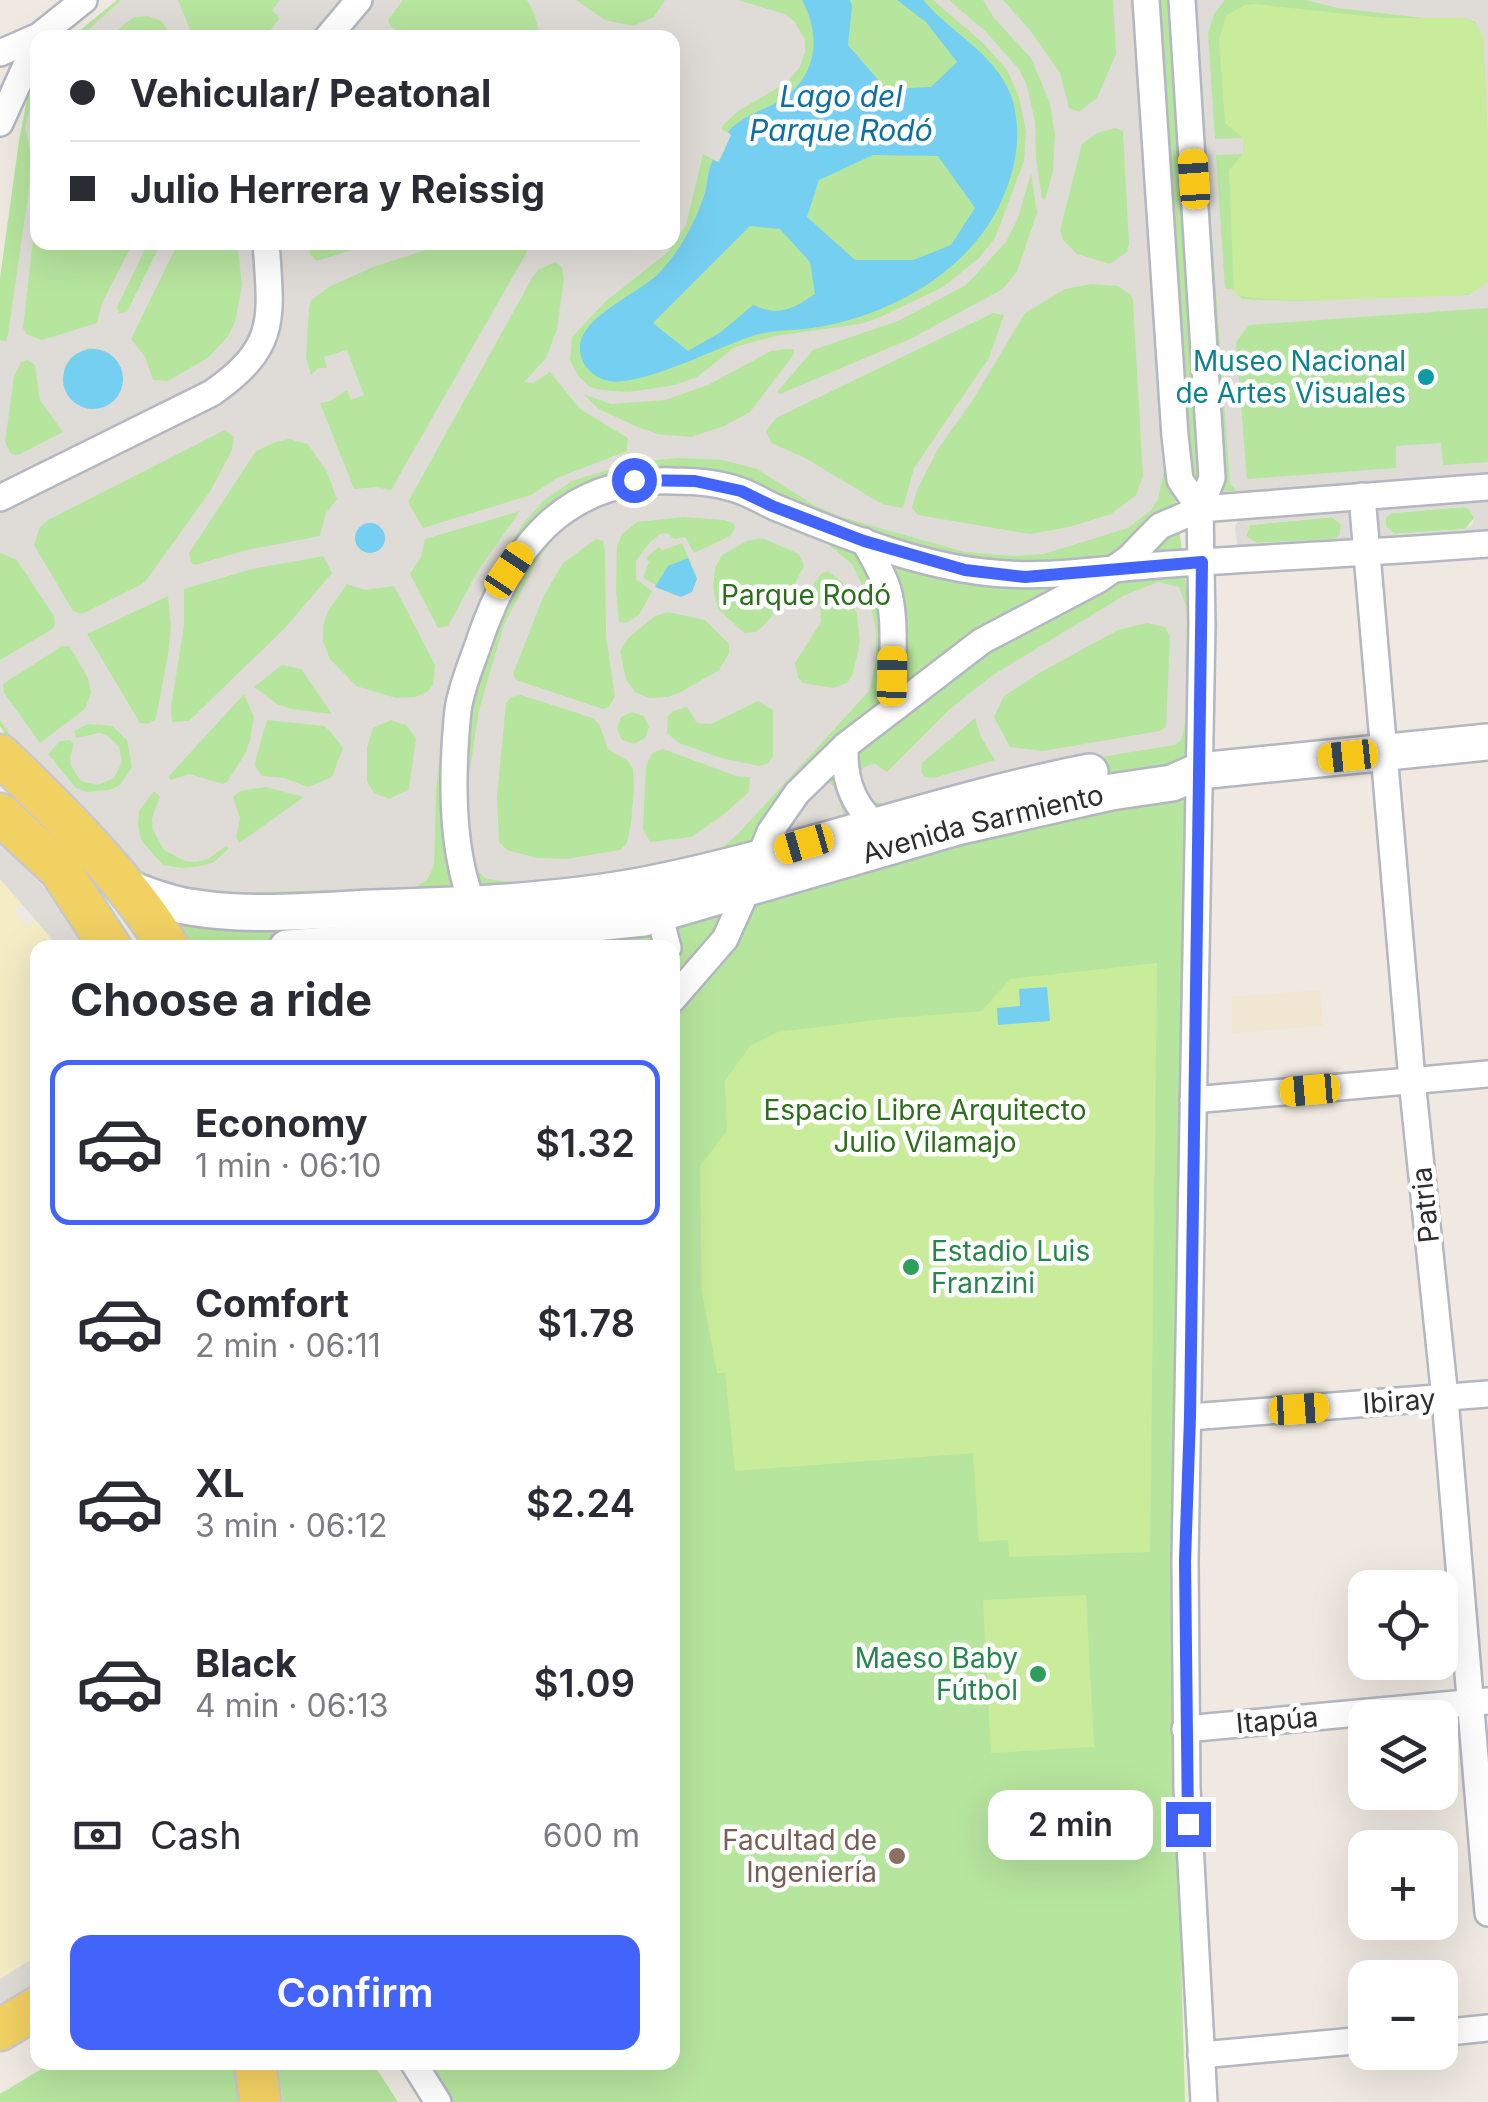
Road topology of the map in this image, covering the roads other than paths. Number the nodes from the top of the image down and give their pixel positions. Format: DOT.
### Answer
graph roads {
  1 [pos="84,0"];
  2 [pos="358,0"];
  3 [pos="1146,0"];
  4 [pos="1182,0"];
  5 [pos="48,30"];
  6 [pos="334,30"];
  7 [pos="30,41"];
  8 [pos="0,52"];
  9 [pos="30,56"];
  10 [pos="0,123"];
  11 [pos="266,250"];
  12 [pos="1488,487"];
  13 [pos="1362,496"];
  14 [pos="0,498"];
  15 [pos="1200,509"];
  16 [pos="864,541"];
  17 [pos="1488,544"];
  18 [pos="1367,553"];
  19 [pos="1202,562"];
  20 [pos="1113,570"];
  21 [pos="896,707"];
  22 [pos="1488,742"];
  23 [pos="845,746"];
  24 [pos="1384,752"];
  25 [pos="0,755"];
  26 [pos="1199,770"];
  27 [pos="0,814"];
  28 [pos="876,824"];
  29 [pos="760,857"];
  30 [pos="125,887"];
  31 [pos="747,890"];
  32 [pos="660,915"];
  33 [pos="474,920"];
  34 [pos="109,940"];
  35 [pos="162,940"];
  36 [pos="340,940"];
  37 [pos="680,981"];
  38 [pos="1488,1074"];
  39 [pos="1412,1080"];
  40 [pos="1193,1100"];
  41 [pos="1488,1394"];
  42 [pos="1445,1398"];
  43 [pos="1190,1417"];
  44 [pos="1479,1702"];
  45 [pos="1186,1728"];
  46 [pos="1488,1913"];
  47 [pos="30,2012"];
  48 [pos="1488,2028"];
  49 [pos="0,2030"];
  50 [pos="1458,2031"];
  51 [pos="1348,2042"];
  52 [pos="1201,2055"];
  53 [pos="256,2070"];
  54 [pos="399,2070"];
  55 [pos="418,2070"];
  56 [pos="260,2102"];
  57 [pos="418,2102"];
  58 [pos="438,2102"];
  59 [pos="1204,2102"];
  1 -- 5 [label="street"];
  2 -- 6 [label="street"];
  3 -- 15 [label="street"];
  4 -- 15 [label="street"];
  7 -- 8 [label="street"];
  9 -- 10 [label="street"];
  11 -- 14 [label="street"];
  12 -- 13 [label="street"];
  13 -- 15 [label="street"];
  13 -- 18 [label="street, Patria"];
  15 -- 19 [label="street"];
  15 -- 20 [label="street"];
  16 -- 20 [label="street"];
  16 -- 21 [label="street"];
  16 -- 33 [label="street"];
  17 -- 18 [label="street"];
  18 -- 19 [label="street"];
  18 -- 24 [label="street, Patria"];
  19 -- 20 [label="street"];
  19 -- 26 [label="street"];
  20 -- 21 [label="street"];
  21 -- 23 [label="street"];
  22 -- 24 [label="street, Avenida Sarmiento"];
  23 -- 28 [label="street"];
  23 -- 29 [label="street"];
  24 -- 26 [label="street, Avenida Sarmiento"];
  24 -- 39 [label="street, Patria"];
  25 -- 30 [label="main road"];
  26 -- 28 [label="street, Avenida Sarmiento"];
  26 -- 31 [label="street, Avenida Sarmiento"];
  26 -- 40 [label="street"];
  27 -- 34 [label="main road"];
  28 -- 29 [label="street, Avenida Sarmiento"];
  29 -- 32 [label="street, Avenida Sarmiento"];
  30 -- 33 [label="street, Avenida Sarmiento"];
  30 -- 35 [label="main road"];
  31 -- 32 [label="street, Avenida Sarmiento"];
  31 -- 37 [label="street"];
  32 -- 33 [label="street, Avenida Sarmiento"];
  33 -- 36 [label="street, Avenida Sarmiento"];
  38 -- 39 [label="street"];
  39 -- 40 [label="street"];
  39 -- 42 [label="street, Patria"];
  40 -- 43 [label="street"];
  41 -- 42 [label="street, Ibiray"];
  42 -- 43 [label="street, Ibiray"];
  42 -- 44 [label="street, Patria"];
  43 -- 45 [label="street"];
  44 -- 45 [label="street, Itapúa"];
  44 -- 46 [label="street, Patria"];
  45 -- 52 [label="street"];
  47 -- 49 [label="main road"];
  48 -- 50 [label="street"];
  51 -- 52 [label="street"];
  52 -- 59 [label="street"];
  53 -- 56 [label="main road"];
  54 -- 57 [label="street"];
  55 -- 58 [label="street"];
}
